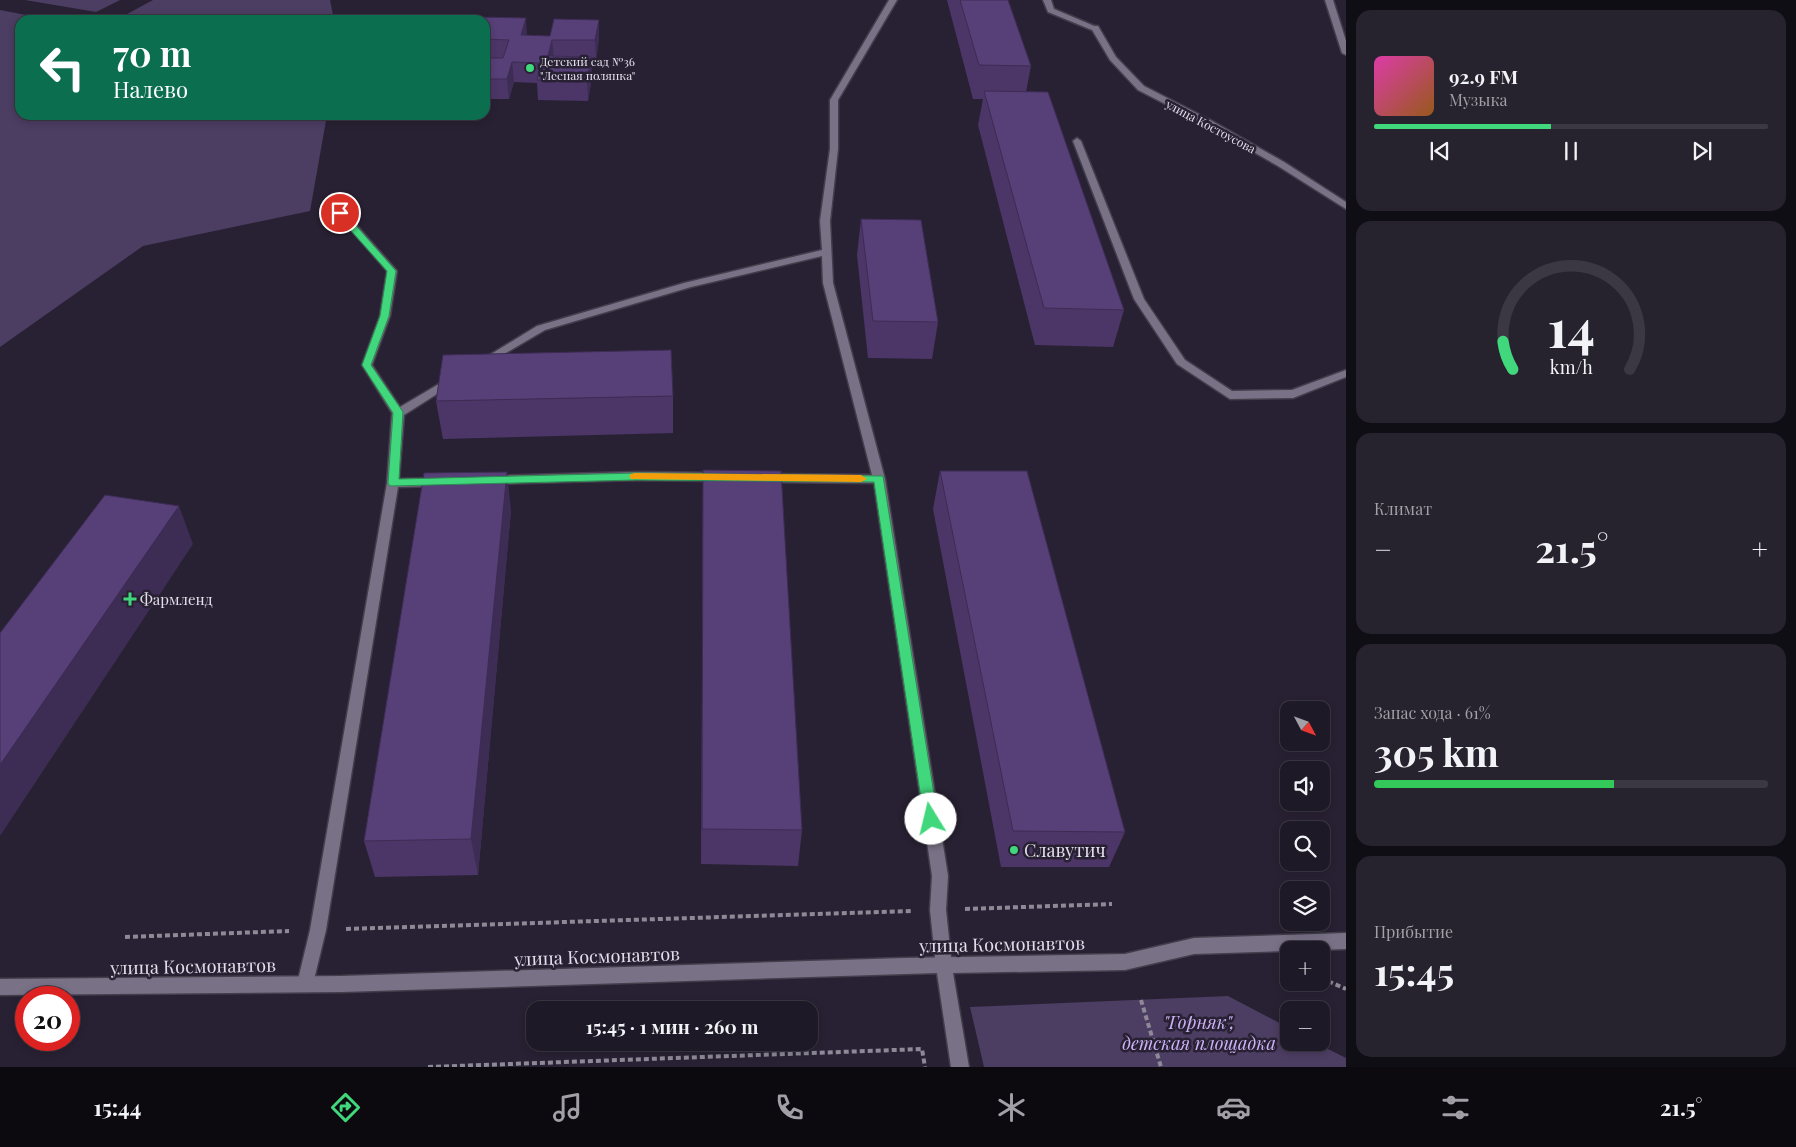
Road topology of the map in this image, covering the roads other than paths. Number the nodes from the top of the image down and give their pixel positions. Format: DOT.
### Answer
graph roads {
  1 [pos="892,0"];
  2 [pos="1047,0"];
  3 [pos="1329,0"];
  4 [pos="1346,53"];
  5 [pos="1077,141"];
  6 [pos="1346,206"];
  7 [pos="340,213"];
  8 [pos="826,252"];
  9 [pos="1346,373"];
  10 [pos="398,412"];
  11 [pos="734,477"];
  12 [pos="753,478"];
  13 [pos="879,479"];
  14 [pos="480,481"];
  15 [pos="451,482"];
  16 [pos="393,483"];
  17 [pos="1346,940"];
  18 [pos="944,967"];
  19 [pos="305,984"];
  20 [pos="0,987"];
  21 [pos="960,1067"];
  1 -- 8 [label="street"];
  2 -- 6 [label="street, улица Костоусова"];
  3 -- 4 [label="street"];
  5 -- 9 [label="street"];
  7 -- 10 [label="street"];
  8 -- 10 [label="street"];
  8 -- 13 [label="street"];
  10 -- 16 [label="street"];
  11 -- 14 [label="street"];
  12 -- 13 [label="street"];
  13 -- 18 [label="street"];
  15 -- 16 [label="street"];
  16 -- 19 [label="street"];
  17 -- 18 [label="street, улица Космонавтов"];
  18 -- 19 [label="street, улица Космонавтов"];
  18 -- 21 [label="street"];
  19 -- 20 [label="street, улица Космонавтов"];
}
